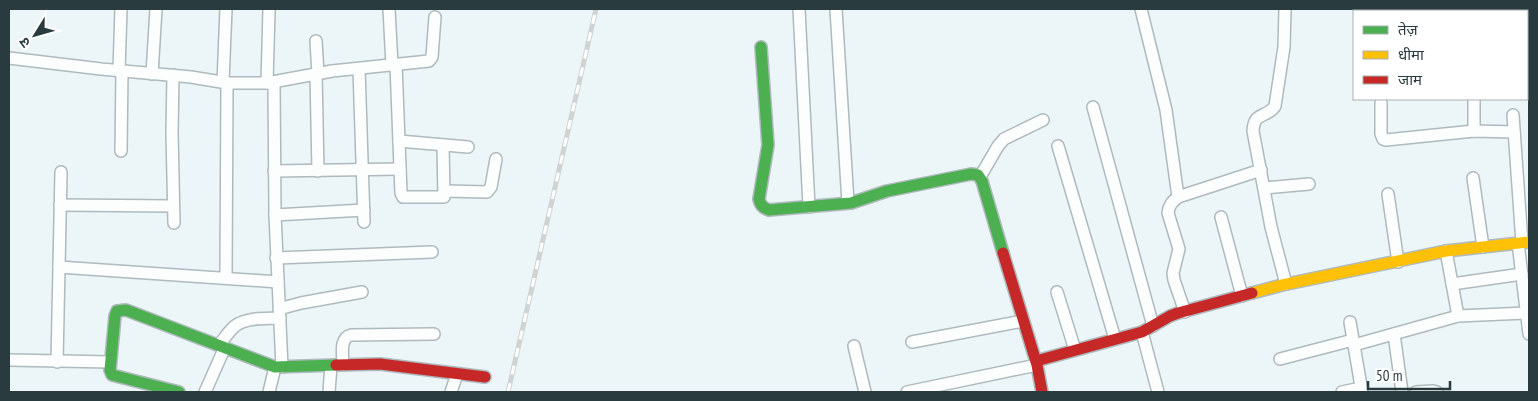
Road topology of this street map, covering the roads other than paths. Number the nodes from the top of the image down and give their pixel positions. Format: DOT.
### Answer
graph roads {
  1 [pos="121,9"];
  2 [pos="156,9"];
  3 [pos="226,9"];
  4 [pos="389,9"];
  5 [pos="799,9"];
  6 [pos="836,9"];
  7 [pos="1141,9"];
  8 [pos="1285,9"];
  9 [pos="269,10"];
  10 [pos="434,17"];
  11 [pos="316,41"];
  12 [pos="761,47"];
  13 [pos="9,58"];
  14 [pos="394,65"];
  15 [pos="359,69"];
  16 [pos="121,71"];
  17 [pos="152,74"];
  18 [pos="317,74"];
  19 [pos="173,75"];
  20 [pos="225,83"];
  21 [pos="270,83"];
  22 [pos="1474,100"];
  23 [pos="1381,104"];
  24 [pos="1093,107"];
  25 [pos="1513,115"];
  26 [pos="1043,120"];
  27 [pos="1474,131"];
  28 [pos="1514,132"];
  29 [pos="399,142"];
  30 [pos="444,145"];
  31 [pos="1058,146"];
  32 [pos="468,147"];
  33 [pos="121,151"];
  34 [pos="496,159"];
  35 [pos="400,169"];
  36 [pos="1261,170"];
  37 [pos="1529,170"];
  38 [pos="274,171"];
  39 [pos="318,171"];
  40 [pos="362,171"];
  41 [pos="1517,171"];
  42 [pos="60,172"];
  43 [pos="980,177"];
  44 [pos="1473,178"];
  45 [pos="1310,184"];
  46 [pos="1264,188"];
  47 [pos="445,191"];
  48 [pos="1388,194"];
  49 [pos="1178,197"];
  50 [pos="848,203"];
  51 [pos="60,205"];
  52 [pos="173,206"];
  53 [pos="809,207"];
  54 [pos="364,210"];
  55 [pos="275,215"];
  56 [pos="1221,217"];
  57 [pos="364,222"];
  58 [pos="174,223"];
  59 [pos="1523,243"];
  60 [pos="1483,247"];
  61 [pos="1446,251"];
  62 [pos="432,252"];
  63 [pos="276,258"];
  64 [pos="1398,262"];
  65 [pos="59,267"];
  66 [pos="1522,274"];
  67 [pos="226,278"];
  68 [pos="278,282"];
  69 [pos="1286,284"];
  70 [pos="1452,284"];
  71 [pos="362,292"];
  72 [pos="1057,292"];
  73 [pos="1242,296"];
  74 [pos="1185,312"];
  75 [pos="1527,313"];
  76 [pos="279,314"];
  77 [pos="1458,316"];
  78 [pos="1023,321"];
  79 [pos="1350,322"];
  80 [pos="1147,329"];
  81 [pos="434,334"];
  82 [pos="1394,334"];
  83 [pos="1529,334"];
  84 [pos="1115,339"];
  85 [pos="912,342"];
  86 [pos="1353,343"];
  87 [pos="222,346"];
  88 [pos="854,346"];
  89 [pos="1075,350"];
  90 [pos="1280,359"];
  91 [pos="9,360"];
  92 [pos="57,362"];
  93 [pos="110,362"];
  94 [pos="1036,363"];
  95 [pos="343,365"];
  96 [pos="331,366"];
  97 [pos="279,367"];
  98 [pos="457,374"];
  99 [pos="485,377"];
  100 [pos="1362,390"];
  101 [pos="179,392"];
  102 [pos="205,392"];
  103 [pos="269,392"];
  104 [pos="329,392"];
  105 [pos="451,392"];
  106 [pos="865,392"];
  107 [pos="906,392"];
  108 [pos="1042,392"];
  109 [pos="1158,392"];
  110 [pos="1342,392"];
  111 [pos="1402,392"];
  112 [pos="1416,392"];
  113 [pos="1437,392"];
  1 -- 16 [label="street"];
  2 -- 17 [label="street"];
  3 -- 20 [label="street"];
  4 -- 14 [label="street"];
  5 -- 53 [label="street"];
  6 -- 50 [label="street"];
  7 -- 49 [label="street"];
  8 -- 36 [label="street"];
  9 -- 21 [label="street"];
  10 -- 14 [label="street"];
  11 -- 18 [label="street"];
  12 -- 53 [label="street"];
  13 -- 16 [label="street"];
  14 -- 15 [label="street"];
  14 -- 29 [label="street"];
  15 -- 18 [label="street"];
  15 -- 40 [label="street"];
  16 -- 17 [label="street"];
  16 -- 33 [label="street"];
  17 -- 19 [label="street"];
  18 -- 21 [label="street"];
  18 -- 39 [label="street"];
  19 -- 20 [label="street"];
  19 -- 52 [label="street"];
  20 -- 21 [label="street"];
  20 -- 67 [label="street"];
  21 -- 38 [label="street"];
  22 -- 27 [label="street"];
  23 -- 27 [label="street"];
  24 -- 80 [label="street"];
  25 -- 28 [label="street"];
  26 -- 43 [label="street"];
  27 -- 28 [label="street"];
  28 -- 41 [label="street"];
  29 -- 30 [label="street"];
  29 -- 35 [label="street"];
  30 -- 32 [label="street"];
  30 -- 47 [label="street"];
  31 -- 84 [label="street"];
  34 -- 47 [label="street"];
  35 -- 40 [label="street"];
  35 -- 47 [label="street"];
  36 -- 46 [label="street"];
  36 -- 49 [label="street"];
  37 -- 41 [label="street"];
  38 -- 39 [label="street"];
  38 -- 55 [label="street"];
  39 -- 40 [label="street"];
  40 -- 54 [label="street"];
  41 -- 59 [label="street"];
  42 -- 51 [label="street"];
  43 -- 50 [label="street"];
  43 -- 78 [label="street"];
  44 -- 60 [label="street"];
  45 -- 46 [label="street"];
  46 -- 69 [label="street"];
  48 -- 64 [label="street"];
  49 -- 74 [label="street"];
  50 -- 53 [label="street"];
  51 -- 52 [label="street"];
  51 -- 65 [label="street"];
  52 -- 58 [label="street"];
  54 -- 55 [label="street"];
  54 -- 57 [label="street"];
  55 -- 63 [label="street"];
  56 -- 73 [label="street"];
  59 -- 60 [label="street"];
  59 -- 66 [label="street"];
  60 -- 61 [label="street"];
  61 -- 64 [label="street"];
  61 -- 70 [label="street"];
  62 -- 63 [label="street"];
  63 -- 68 [label="street"];
  64 -- 69 [label="street"];
  65 -- 67 [label="street"];
  65 -- 92 [label="street"];
  66 -- 70 [label="street"];
  66 -- 75 [label="street"];
  67 -- 68 [label="street"];
  68 -- 76 [label="street"];
  69 -- 73 [label="street"];
  70 -- 77 [label="street"];
  71 -- 76 [label="street"];
  72 -- 89 [label="street"];
  73 -- 74 [label="street"];
  74 -- 80 [label="street"];
  75 -- 77 [label="street"];
  75 -- 83 [label="street"];
  76 -- 87 [label="street"];
  76 -- 97 [label="street"];
  77 -- 82 [label="street"];
  78 -- 85 [label="street"];
  78 -- 94 [label="street"];
  79 -- 86 [label="street"];
  80 -- 84 [label="street"];
  80 -- 109 [label="street"];
  81 -- 95 [label="street"];
  82 -- 86 [label="street"];
  82 -- 111 [label="street"];
  84 -- 89 [label="street"];
  86 -- 90 [label="street"];
  86 -- 100 [label="street"];
  87 -- 93 [label="street"];
  87 -- 97 [label="street"];
  87 -- 102 [label="street"];
  88 -- 106 [label="street"];
  89 -- 94 [label="street"];
  91 -- 92 [label="street"];
  92 -- 93 [label="street"];
  93 -- 101 [label="street"];
  94 -- 107 [label="street"];
  94 -- 108 [label="street"];
  95 -- 96 [label="street"];
  95 -- 98 [label="street"];
  96 -- 97 [label="street"];
  96 -- 104 [label="street"];
  97 -- 103 [label="street"];
  98 -- 99 [label="street"];
  98 -- 105 [label="street"];
  100 -- 110 [label="street"];
  112 -- 113 [label="street"];
}
